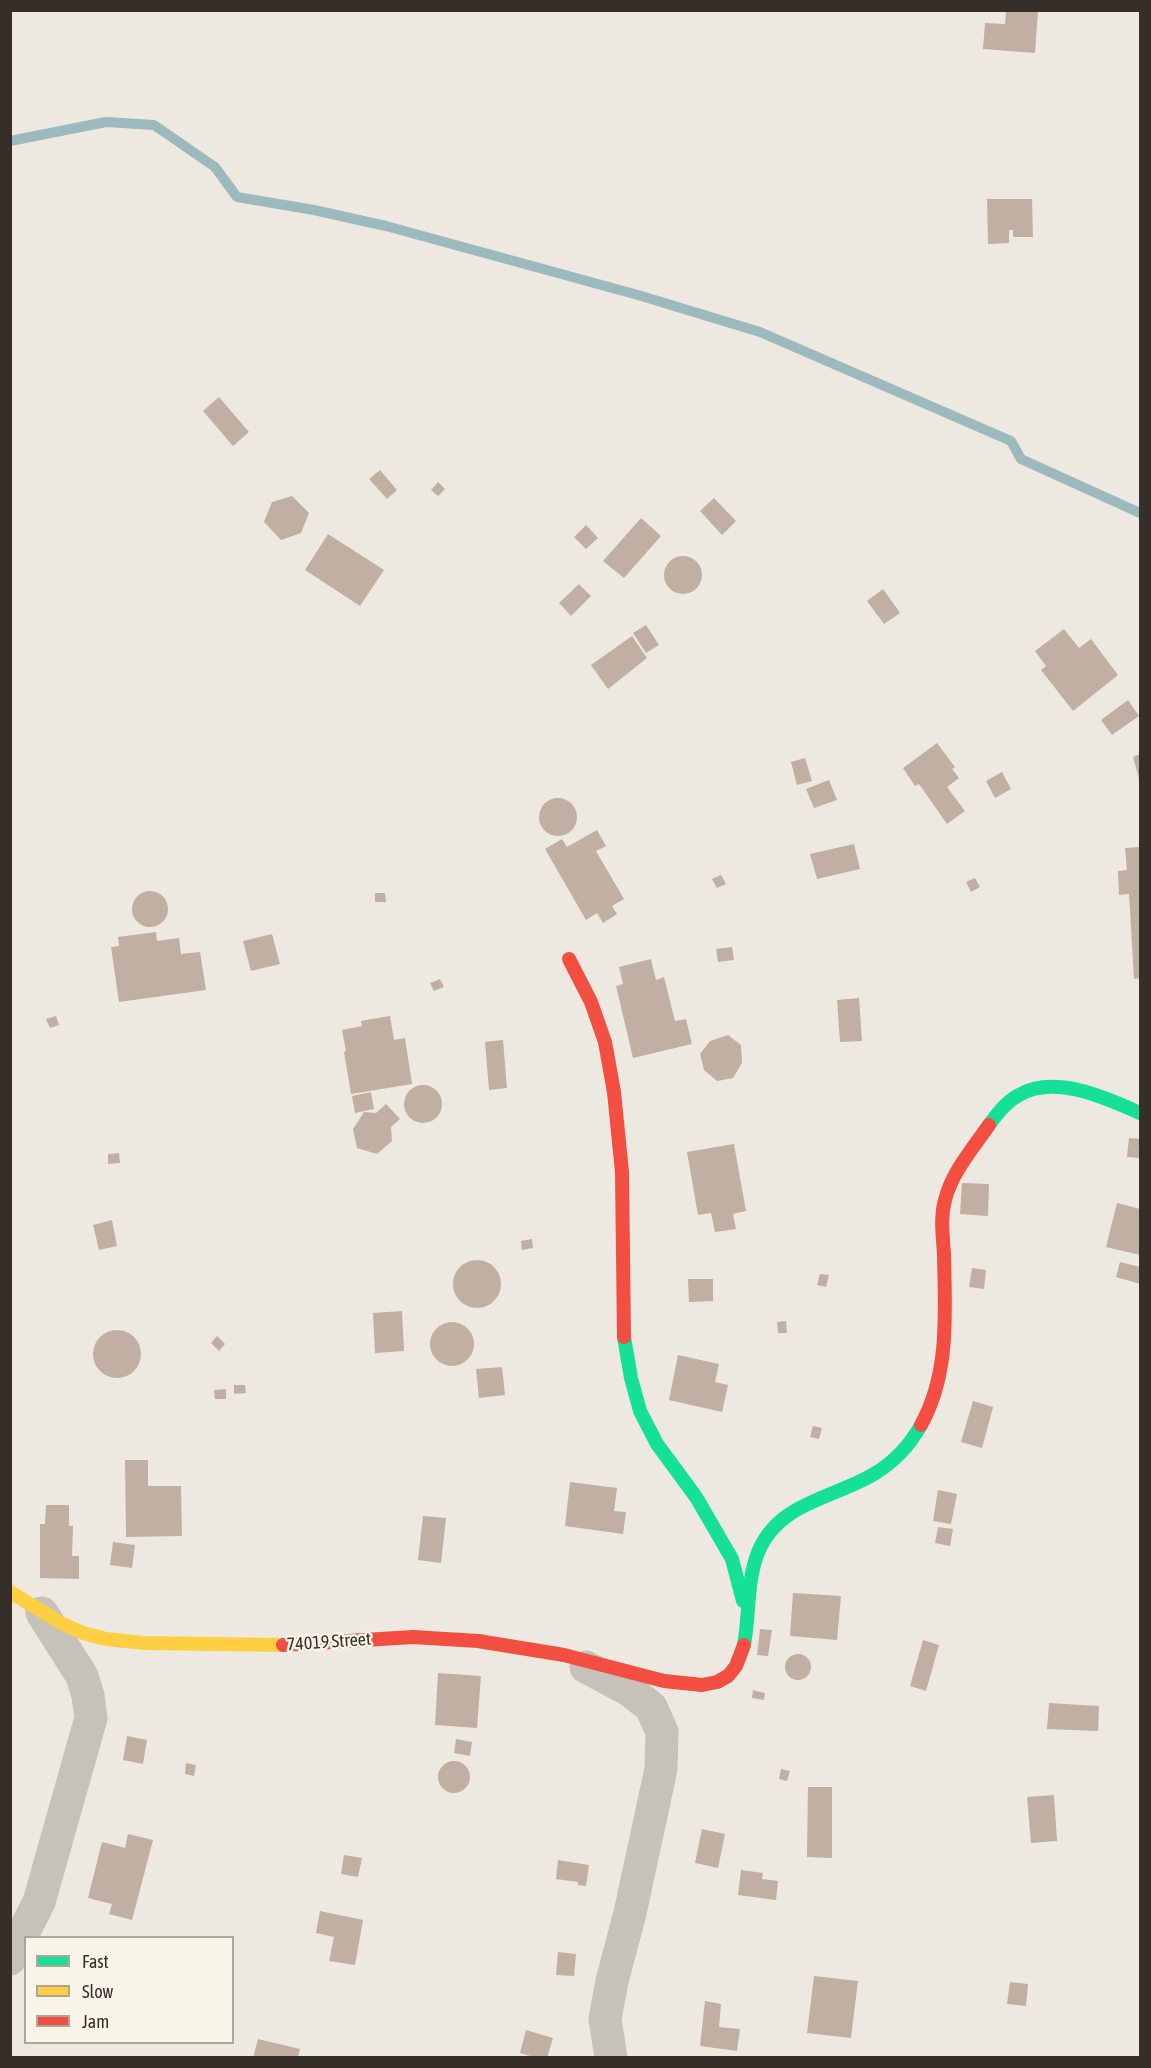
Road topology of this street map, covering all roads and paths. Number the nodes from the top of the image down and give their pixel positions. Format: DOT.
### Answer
graph roads {
  1 [pos="569,959"];
  2 [pos="1140,1113"];
  3 [pos="10,1592"];
  4 [pos="42,1613"];
  5 [pos="747,1617"];
  6 [pos="564,1654"];
  7 [pos="10,1959"];
  8 [pos="611,2058"];
  1 -- 5 [label="street"];
  2 -- 5 [label="street, 74019 Street"];
  3 -- 4 [label="street, 74019 Street"];
  4 -- 6 [label="street, 74019 Street"];
  4 -- 7 [label="street"];
  5 -- 6 [label="street, 74019 Street"];
  6 -- 8 [label="street"];
}
